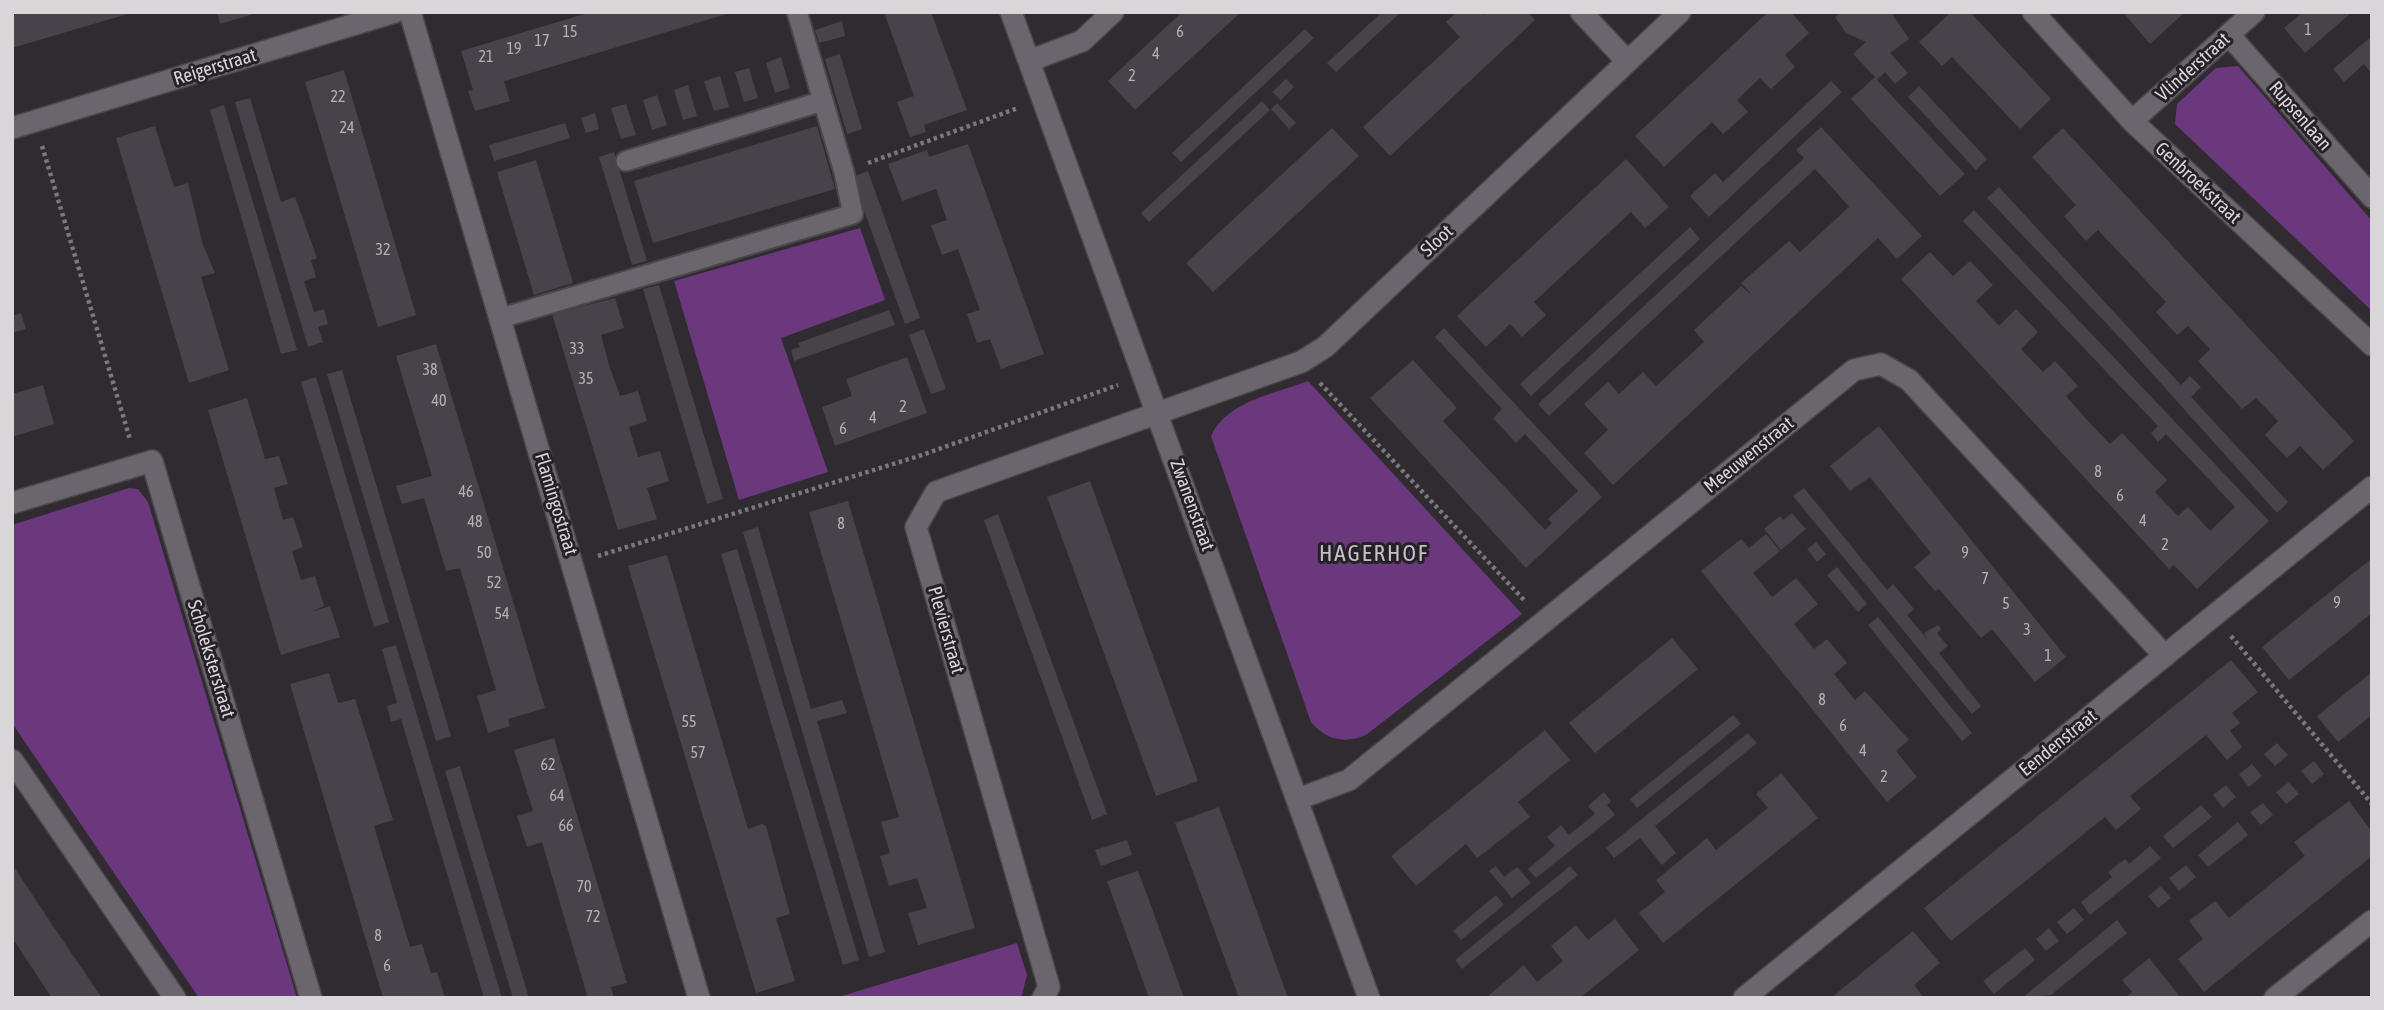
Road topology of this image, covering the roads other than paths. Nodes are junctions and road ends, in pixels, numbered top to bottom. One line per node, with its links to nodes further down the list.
1 (395, 12): 15 (street, Reigerstraat)
2 (410, 12): 18 (street, Flamingostraat)
3 (797, 12): 13 (lane)
4 (1012, 12): 11 (street, Zwanenstraat)
5 (1113, 12): 11 (street)
6 (1581, 12): 12 (street)
7 (1680, 12): 12 (street, Sloot)
8 (2033, 12): 14 (street, Genbroekstraat)
9 (2254, 12): 10 (street, Vlinderstraat)
10 (2229, 35): 14 (street, Vlinderstraat); 17 (street, Rupsenlaan)
11 (1029, 61): 20 (street, Zwanenstraat)
12 (1627, 61): 20 (street, Sloot)
13 (823, 101): 16 (lane); 18 (lane)
14 (2132, 121): 19 (street, Genbroekstraat)
15 (12, 128)
16 (626, 161)
17 (2372, 197)
18 (501, 318): 29 (street, Flamingostraat)
19 (2372, 345)
20 (1158, 411): 25 (street, Zwanenstraat); 30 (street, Plevierstraat)
21 (2372, 487): 23 (street, Eendenstraat)
22 (12, 503): 28 (street, Scholeksterstraat)
23 (2165, 656): 25 (street, Meeuwenstraat); 32 (street, Eendenstraat)
24 (12, 760): 27 (street)
25 (1298, 799): 31 (street, Zwanenstraat)
26 (2372, 920): 33 (street)
27 (175, 998)
28 (311, 998)
29 (699, 998)
30 (1044, 998)
31 (1369, 998)
32 (1744, 998)
33 (2275, 998)

